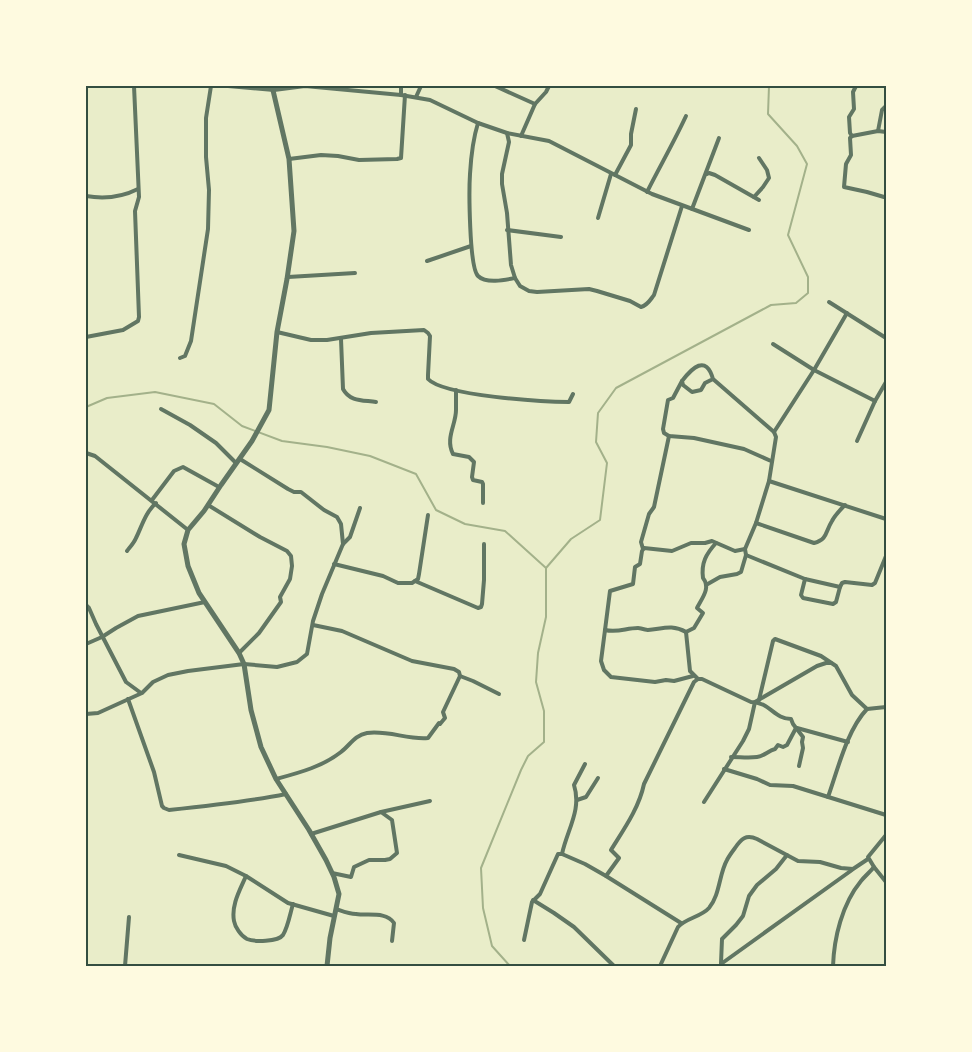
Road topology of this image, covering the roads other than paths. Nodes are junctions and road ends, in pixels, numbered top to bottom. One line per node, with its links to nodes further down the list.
1 (134, 86): 28 (street)
2 (211, 86): 52 (street)
3 (228, 86): 10 (street)
4 (401, 86): 11 (street)
5 (421, 86): 12 (street)
6 (495, 86): 13 (street)
7 (549, 86): 13 (street)
8 (856, 86): 22 (street)
9 (335, 87): 10 (street); 11 (street)
10 (273, 88): 25 (street)
11 (403, 95): 12 (street); 25 (street)
12 (416, 97): 17 (street)
13 (535, 104): 21 (street)
14 (886, 106): 18 (street)
15 (636, 109): 27 (street)
16 (686, 116): 29 (street)
17 (478, 123): 20 (street); 40 (street)
18 (878, 132): 19 (street); 22 (street)
19 (886, 132)
20 (507, 133): 21 (street); 37 (street)
21 (521, 136): 27 (street)
22 (852, 136): 32 (street)
23 (719, 138): 26 (street)
24 (759, 158): 31 (street)
25 (289, 159): 43 (street)
26 (706, 174): 31 (street); 35 (street)
27 (613, 175): 29 (street); 36 (street)
28 (138, 189): 30 (street); 48 (street)
29 (647, 192): 34 (street)
30 (86, 196)
31 (754, 197): 33 (street)
32 (886, 197)
33 (759, 200)
34 (682, 206): 35 (street); 44 (street)
35 (692, 209): 38 (street)
36 (598, 218)
37 (507, 230): 39 (street); 44 (street)
38 (749, 230)
39 (561, 237)
40 (471, 246): 41 (street); 44 (street)
41 (427, 261)
42 (355, 273): 43 (street)
43 (288, 277): 47 (street)
44 (515, 278)
45 (829, 302): 46 (street)
46 (847, 313): 50 (street); 53 (street)
47 (276, 332): 49 (street); 66 (street)
48 (86, 337)
49 (341, 339): 57 (street); 60 (street)
50 (886, 339)
51 (773, 344): 53 (street)
52 (180, 358)
53 (814, 370): 59 (street); 62 (street)
54 (713, 379): 55 (street); 55 (street); 62 (street)
55 (682, 381): 63 (street)
56 (886, 382): 59 (street)
57 (456, 390): 58 (street); 71 (street)
58 (573, 394)
59 (875, 401): 64 (street)
60 (376, 402)
61 (160, 409): 66 (street)
62 (774, 432): 67 (street)
63 (669, 436): 67 (street); 82 (street)
64 (857, 441)
65 (86, 453): 70 (street)
66 (238, 461): 69 (street); 80 (street)
67 (771, 461): 68 (street)
68 (769, 481): 73 (street); 77 (street)
69 (219, 487): 70 (street); 72 (street)
70 (154, 502): 78 (street); 84 (street)
71 (483, 503)
72 (208, 505): 78 (street); 99 (street)
73 (844, 505): 76 (street); 77 (street)
74 (360, 508): 80 (street)
75 (428, 514): 89 (street)
76 (886, 519)
77 (756, 523): 83 (street)
78 (188, 530): 92 (street)
79 (716, 543): 82 (street); 83 (street); 90 (street)
80 (343, 544): 87 (street)
81 (484, 544): 89 (street)
82 (643, 549): 95 (street)
83 (745, 549): 85 (street)
84 (127, 551)
85 (746, 555): 88 (street); 90 (street)
86 (886, 556): 91 (street)
87 (334, 564): 89 (street); 94 (street)
88 (805, 579): 91 (street); 91 (street)
89 (415, 581)
90 (706, 585): 96 (street)
91 (840, 586)
92 (205, 602): 97 (street); 99 (street)
93 (86, 605): 97 (street)
94 (313, 625): 101 (street); 102 (street)
95 (605, 630): 96 (street); 103 (street)
96 (686, 632): 103 (street)
97 (102, 637): 98 (street); 105 (street)
98 (86, 644)
99 (239, 653): 101 (street)
100 (832, 663): 108 (street); 108 (street); 110 (street)
101 (244, 664): 105 (street); 119 (street)
102 (460, 676): 106 (street); 119 (street)
103 (693, 676): 104 (street)
104 (698, 679): 108 (street); 137 (street)
105 (142, 693): 107 (street)
106 (499, 694)
107 (128, 699): 111 (street); 120 (street)
108 (757, 701): 112 (street); 114 (street)
109 (886, 707): 110 (street)
110 (867, 709): 113 (street)
111 (86, 714)
112 (796, 728): 113 (street); 114 (street); 116 (street)
113 (848, 742): 121 (street)
114 (732, 757): 117 (street)
115 (585, 764): 122 (street)
116 (799, 766)
117 (724, 770): 121 (street); 124 (street)
118 (598, 778): 122 (street)
119 (276, 779): 120 (street)
120 (286, 794): 127 (street)
121 (828, 797): 126 (street)
122 (577, 800): 129 (street)
123 (430, 801): 125 (street)
124 (704, 802)
125 (381, 812): 127 (street); 135 (street)
126 (886, 815)
127 (311, 834): 135 (street)
128 (886, 835): 132 (street)
129 (562, 854): 137 (street); 139 (street)
130 (179, 855): 136 (street)
131 (787, 855): 134 (street); 143 (street); 146 (street)
132 (868, 859): 133 (street); 134 (street)
133 (874, 867): 138 (street); 151 (street)
134 (853, 869): 146 (street)
135 (332, 873): 141 (street)
136 (246, 876): 140 (street); 140 (street)
137 (606, 876): 143 (street)
138 (886, 882)
139 (533, 900): 144 (street); 149 (street)
140 (293, 904): 141 (street)
141 (335, 913): 145 (street); 148 (street)
142 (129, 917): 147 (street)
143 (681, 923): 150 (street)
144 (524, 940)
145 (392, 941)
146 (721, 965)
147 (125, 966)
148 (327, 966)
149 (614, 966)
150 (660, 966)
151 (833, 966)

